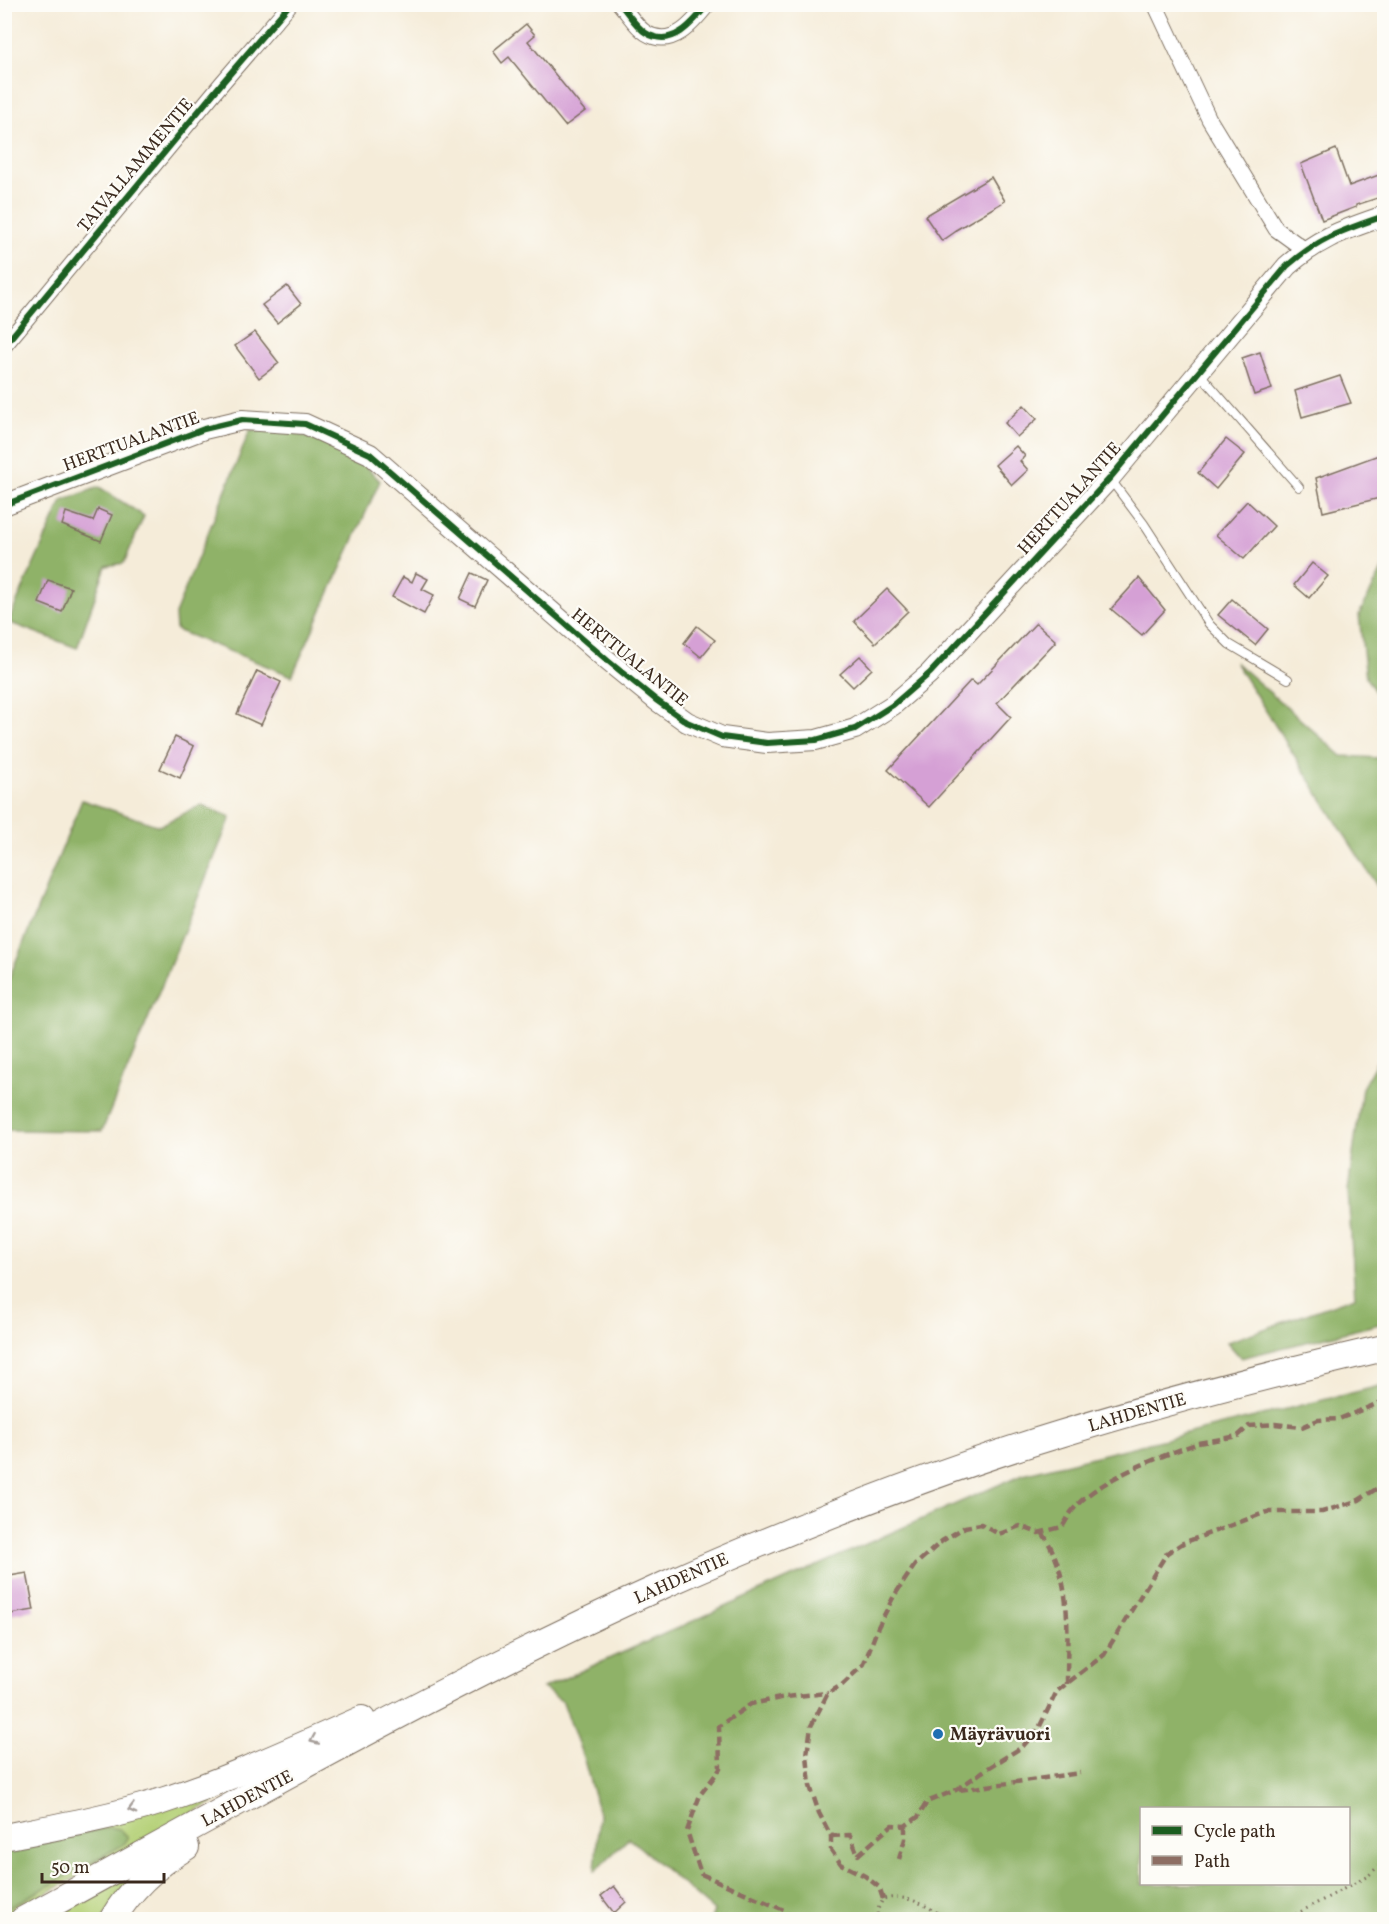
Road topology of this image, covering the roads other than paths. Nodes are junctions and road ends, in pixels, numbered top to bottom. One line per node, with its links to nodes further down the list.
1 (290, 4): 7 (street, TAIVALLAMMENTIE)
2 (620, 4): 3 (street)
3 (708, 4)
4 (1155, 4): 6 (street)
5 (1384, 216): 6 (street, HERTTUALANTIE)
6 (1305, 250): 8 (street, HERTTUALANTIE)
7 (4, 346)
8 (1199, 372): 9 (street, HERTTUALANTIE); 10 (lane)
9 (1110, 477): 11 (street, HERTTUALANTIE); 12 (lane)
10 (1299, 487)
11 (4, 505)
12 (1288, 679)
13 (1384, 1348): 14 (highway, LAHDENTIE)
14 (504, 1662): 15 (highway, LAHDENTIE); 16 (highway, one-way to 16)
15 (392, 1720): 17 (highway, LAHDENTIE); 18 (highway)
16 (4, 1837)
17 (22, 1920)
18 (112, 1920)

